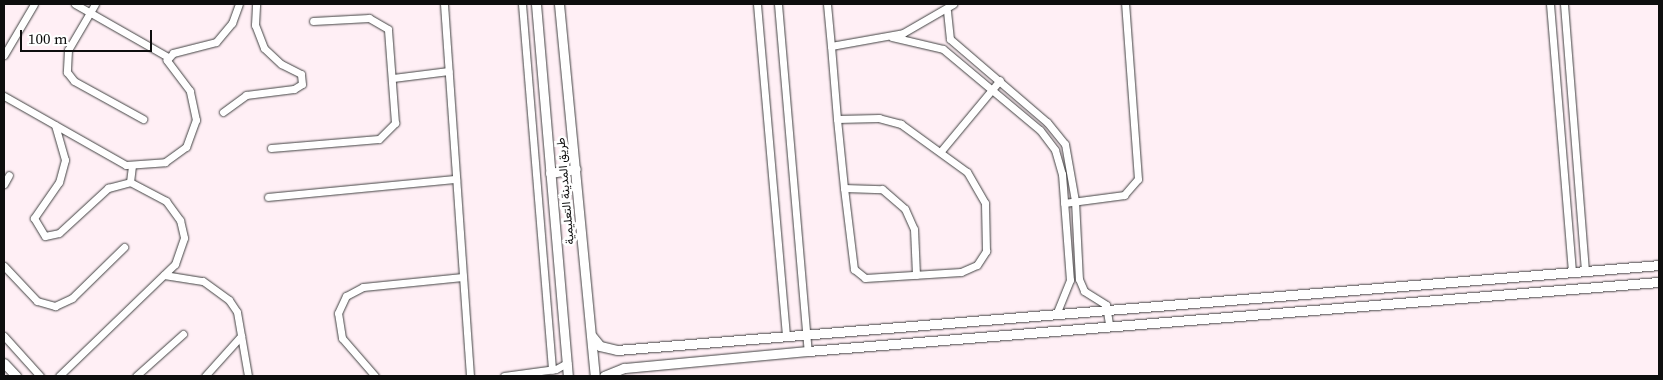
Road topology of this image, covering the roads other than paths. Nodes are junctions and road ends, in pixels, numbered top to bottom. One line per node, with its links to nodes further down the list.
1 (34, 4): 22 (street)
2 (75, 4): 18 (street)
3 (96, 4): 18 (street)
4 (239, 4): 23 (street)
5 (256, 4): 29 (street)
6 (444, 4): 24 (street)
7 (522, 4): 69 (street)
8 (536, 4): 37 (street, طريق المدينة التعليمية)
9 (559, 4): 36 (street, طريق المدينة التعليمية)
10 (757, 4): 65 (street)
11 (778, 4): 61 (street)
12 (827, 4): 21 (street)
13 (953, 4): 17 (street)
14 (1125, 4): 44 (street)
15 (1550, 4): 50 (street)
16 (1564, 4): 49 (street)
17 (947, 11): 20 (street); 26 (street)
18 (91, 12): 23 (street); 30 (street)
19 (313, 21): 25 (street)
20 (892, 37): 21 (street); 27 (street)
21 (831, 46): 31 (street)
22 (4, 55)
23 (168, 57): 35 (street)
24 (450, 71): 25 (street); 39 (street)
25 (394, 78): 33 (street)
26 (1000, 80): 27 (street); 44 (street)
27 (991, 90): 34 (street); 45 (street)
28 (4, 96): 32 (street)
29 (223, 112)
30 (143, 119)
31 (838, 120): 34 (street); 42 (street)
32 (55, 125): 35 (street); 40 (street)
33 (271, 148)
34 (941, 152): 52 (street)
35 (132, 166): 40 (street)
36 (576, 169): 37 (street); 64 (street, طريق المدينة التعليمية)
37 (550, 172): 68 (street, طريق المدينة التعليمية)
38 (9, 175): 41 (street)
39 (456, 179): 43 (street); 53 (street)
40 (130, 182): 51 (street)
41 (4, 184)
42 (844, 188): 52 (street); 52 (street)
43 (268, 197)
44 (1075, 201): 45 (street); 57 (street)
45 (1064, 203): 58 (street)
46 (124, 246): 48 (street)
47 (1659, 265): 49 (street)
48 (5, 269)
49 (1585, 271): 50 (street)
50 (1572, 272): 54 (street)
51 (164, 275): 62 (street); 72 (street)
52 (916, 275)
53 (463, 277): 76 (street); 77 (street)
54 (1485, 279): 56 (street); 57 (street)
55 (1659, 282): 56 (street)
56 (1487, 296): 59 (street)
57 (1108, 309): 58 (street); 59 (street)
58 (1056, 314): 61 (street)
59 (1109, 325): 66 (street)
60 (183, 334): 73 (street)
61 (807, 334): 65 (street); 66 (street)
62 (242, 335): 74 (street); 75 (street)
63 (4, 336): 71 (street)
64 (592, 336): 65 (street); 80 (street, طريق المدينة التعليمية)
65 (786, 336)
66 (808, 351): 81 (street)
67 (4, 363): 70 (street)
68 (567, 363): 69 (street); 79 (street, طريق المدينة التعليمية)
69 (552, 370): 78 (street)
70 (16, 376)
71 (40, 376)
72 (59, 376)
73 (136, 376)
74 (205, 376)
75 (248, 376)
76 (375, 376)
77 (470, 376)
78 (504, 376)
79 (568, 376)
80 (595, 376)
81 (604, 376)

